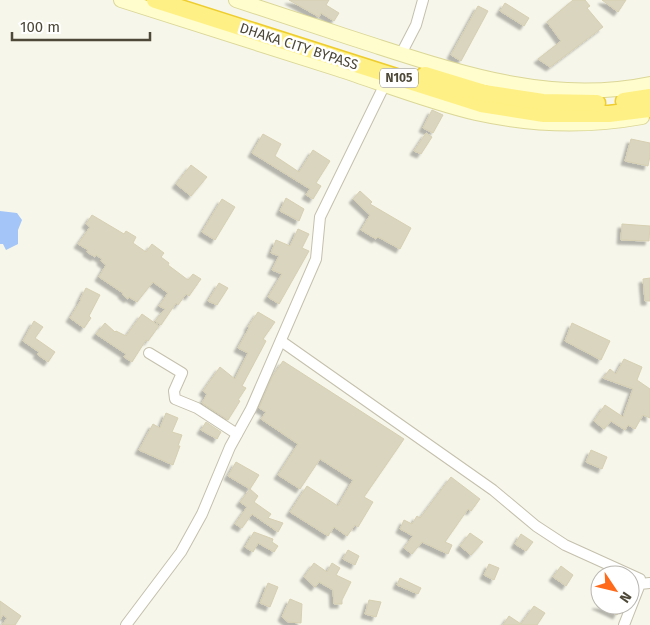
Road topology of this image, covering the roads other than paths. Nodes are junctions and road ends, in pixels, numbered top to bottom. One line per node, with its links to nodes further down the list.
1 (121, 0): 7 (main road)
2 (155, 0): 10 (highway, DHAKA CITY BYPASS / N105)
3 (189, 0): 9 (highway, DHAKA CITY BYPASS / N105)
4 (236, 0): 6 (main road)
5 (423, 0): 6 (street)
6 (401, 54): 8 (main road)
7 (385, 84): 11 (main road); 12 (street)
8 (650, 84)
9 (650, 97)
10 (650, 109)
11 (650, 116)
12 (281, 341): 14 (street); 15 (street)
13 (149, 353): 14 (street)
14 (237, 434): 16 (street)
15 (645, 583): 17 (street)
16 (126, 625)
17 (624, 625)

